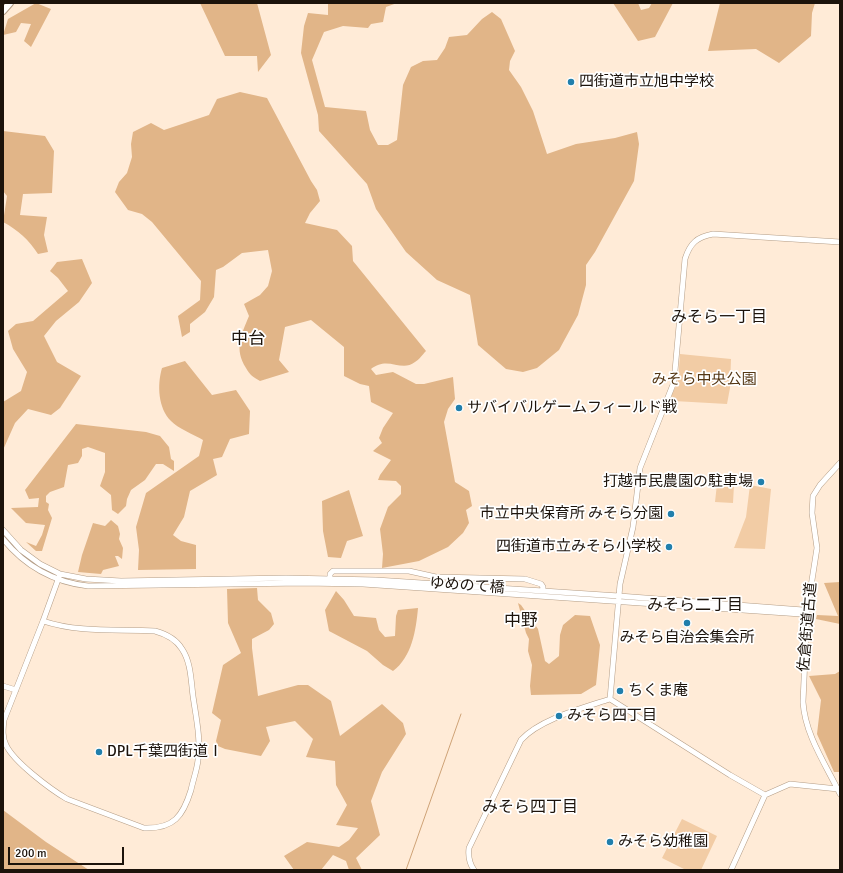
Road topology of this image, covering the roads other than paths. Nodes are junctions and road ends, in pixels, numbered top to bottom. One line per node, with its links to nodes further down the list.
1 (10, 3): 2 (highway)
2 (3, 11)
3 (840, 242): 12 (street)
4 (840, 463): 13 (street, 佐倉街道古道)
5 (3, 530): 7 (street)
6 (3, 539): 7 (street)
7 (59, 577): 8 (street); 9 (street); 14 (street)
8 (330, 578): 9 (street); 10 (street)
9 (413, 584): 11 (street, ゆめのて橋)
10 (543, 591): 11 (street); 12 (street)
11 (520, 592): 12 (street)
12 (618, 599): 13 (street); 17 (street)
13 (807, 612): 18 (street, 佐倉街道古道)
14 (43, 621): 16 (street); 16 (street)
15 (3, 686): 16 (street)
16 (16, 690)
17 (610, 699): 19 (street); 20 (street)
18 (839, 792): 19 (street)
19 (765, 795): 21 (street)
20 (474, 870)
21 (731, 870)

